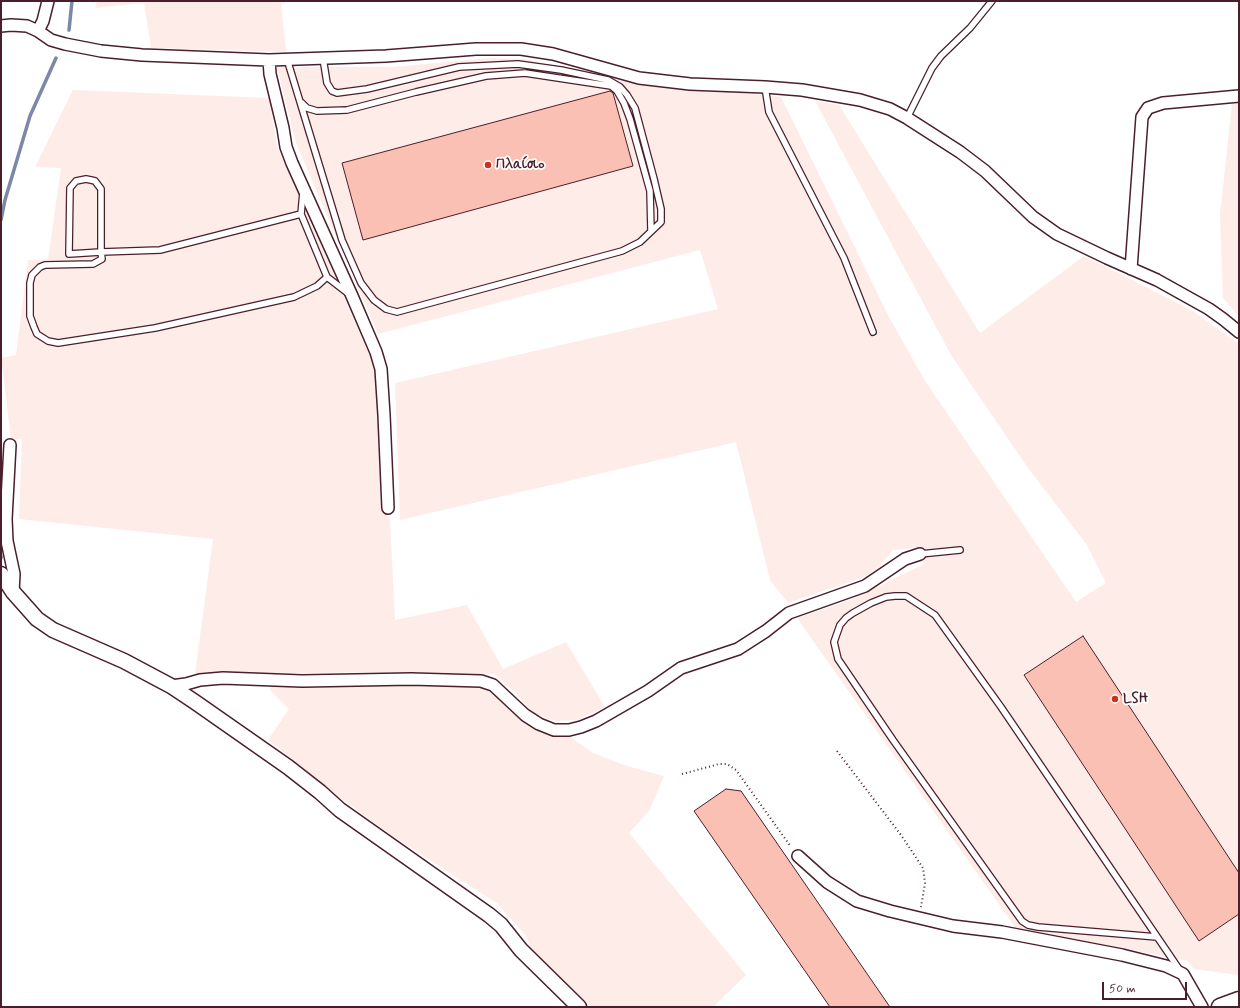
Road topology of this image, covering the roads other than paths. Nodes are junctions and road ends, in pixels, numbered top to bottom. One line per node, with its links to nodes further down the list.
1 (48, 1): 4 (street)
2 (992, 1): 11 (lane)
3 (1, 26): 4 (street)
4 (38, 31): 7 (street)
5 (322, 58): 6 (street); 8 (street); 14 (lane)
6 (287, 59): 7 (street); 10 (lane)
7 (269, 60): 12 (street)
8 (765, 87): 11 (street); 19 (lane)
9 (1239, 96): 16 (street)
10 (301, 102): 14 (lane); 14 (lane)
11 (907, 118): 16 (street)
12 (303, 188): 13 (lane); 18 (street)
13 (301, 214): 15 (lane); 17 (lane)
14 (651, 231)
15 (101, 252): 15 (lane); 17 (lane)
16 (1131, 269): 20 (street)
17 (327, 277): 18 (lane)
18 (352, 296): 22 (street)
19 (873, 332)
20 (1239, 332)
21 (10, 445): 26 (street)
22 (388, 508)
23 (960, 550): 24 (lane)
24 (920, 554): 27 (street)
25 (1, 574): 26 (street)
26 (13, 592): 27 (street)
27 (170, 686): 32 (street)
28 (798, 856): 30 (street)
29 (1157, 937): 29 (lane); 30 (lane)
30 (1183, 974): 33 (street)
31 (1239, 1000): 34 (main road)
32 (579, 1007)
33 (1202, 1007)
34 (1221, 1007)

